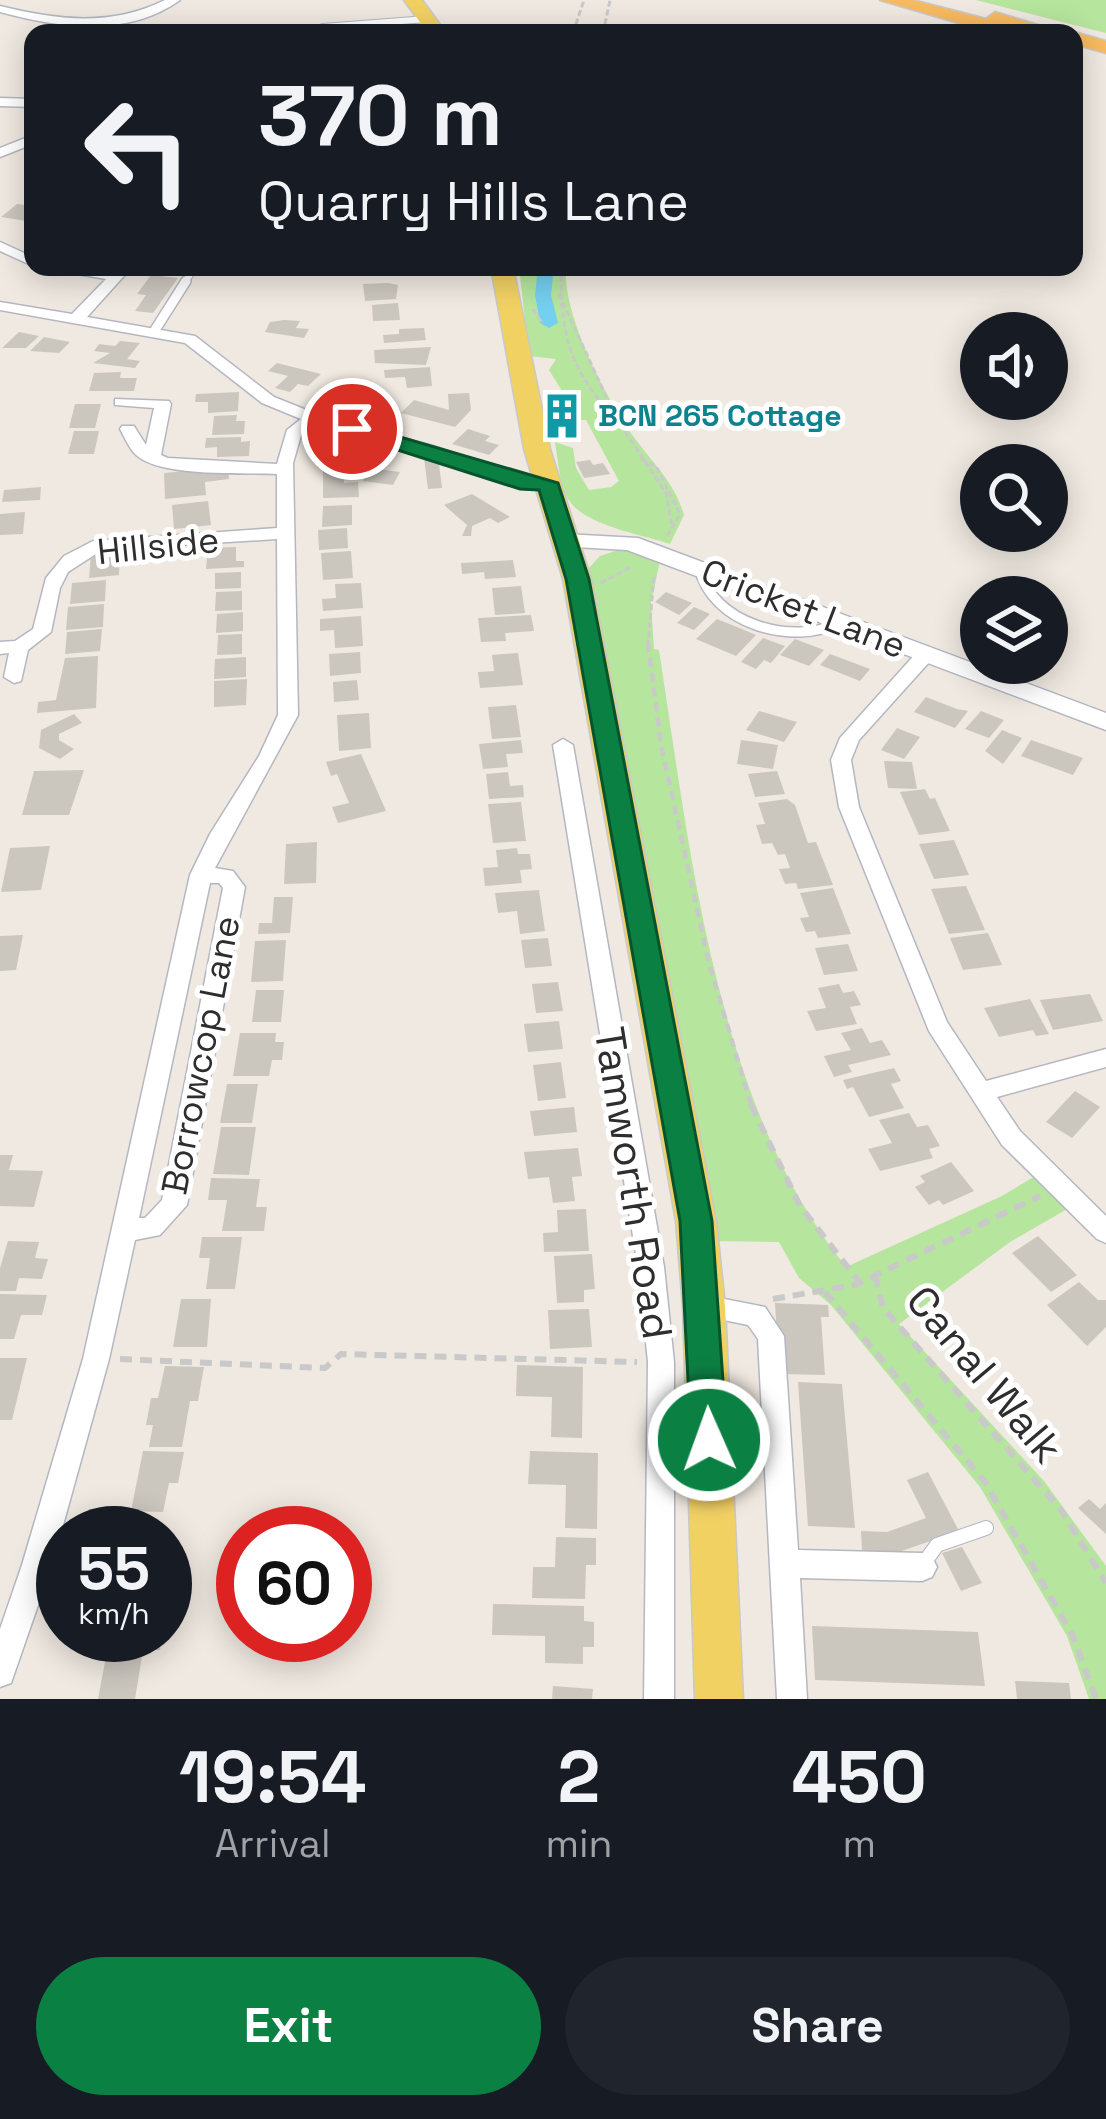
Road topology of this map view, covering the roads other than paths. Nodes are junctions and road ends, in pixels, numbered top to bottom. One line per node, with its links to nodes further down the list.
1 (11, 0): 5 (street)
2 (174, 0): 5 (street)
3 (890, 0): 6 (highway)
4 (928, 0): 7 (highway)
5 (0, 6)
6 (982, 24)
7 (1020, 24)
8 (0, 154): 9 (street)
9 (22, 155)
10 (21, 242): 11 (street)
11 (1, 247)
12 (116, 276): 16 (street)
13 (189, 276): 17 (lane)
14 (504, 276): 23 (main road, Tamworth Road)
15 (0, 306): 16 (street)
16 (77, 318): 17 (street)
17 (155, 330): 19 (street)
18 (121, 402): 21 (street)
19 (313, 418): 22 (street, Borrowcop Lane); 23 (street)
20 (128, 429): 21 (street)
21 (152, 458): 22 (street)
22 (285, 469): 24 (street, Borrowcop Lane)
23 (548, 483): 25 (main road, Tamworth Road)
24 (284, 533): 26 (street, Hillside); 33 (street, Borrowcop Lane)
25 (566, 541): 27 (street, Cricket Lane); 31 (main road, Tamworth Road)
26 (10, 647): 28 (street, Hillside)
27 (925, 656): 29 (street, Cricket Lane); 35 (street)
28 (14, 677)
29 (1106, 722)
30 (563, 746): 32 (street, Tamworth Road)
31 (619, 808): 32 (street); 38 (main road, Tamworth Road)
32 (574, 813): 43 (street, Tamworth Road)
33 (201, 875): 36 (street, Borrowcop Lane); 36 (street, Borrowcop Lane)
34 (1106, 1058): 35 (street)
35 (980, 1092): 37 (street)
36 (124, 1230): 42 (street, Borrowcop Lane)
37 (1106, 1232)
38 (704, 1306): 40 (street, Tamworth Road); 44 (main road, Tamworth Road)
39 (986, 1528): 41 (lane)
40 (784, 1564): 41 (street); 45 (street)
41 (922, 1567)
42 (0, 1672)
43 (659, 1699)
44 (719, 1699)
45 (792, 1699)

